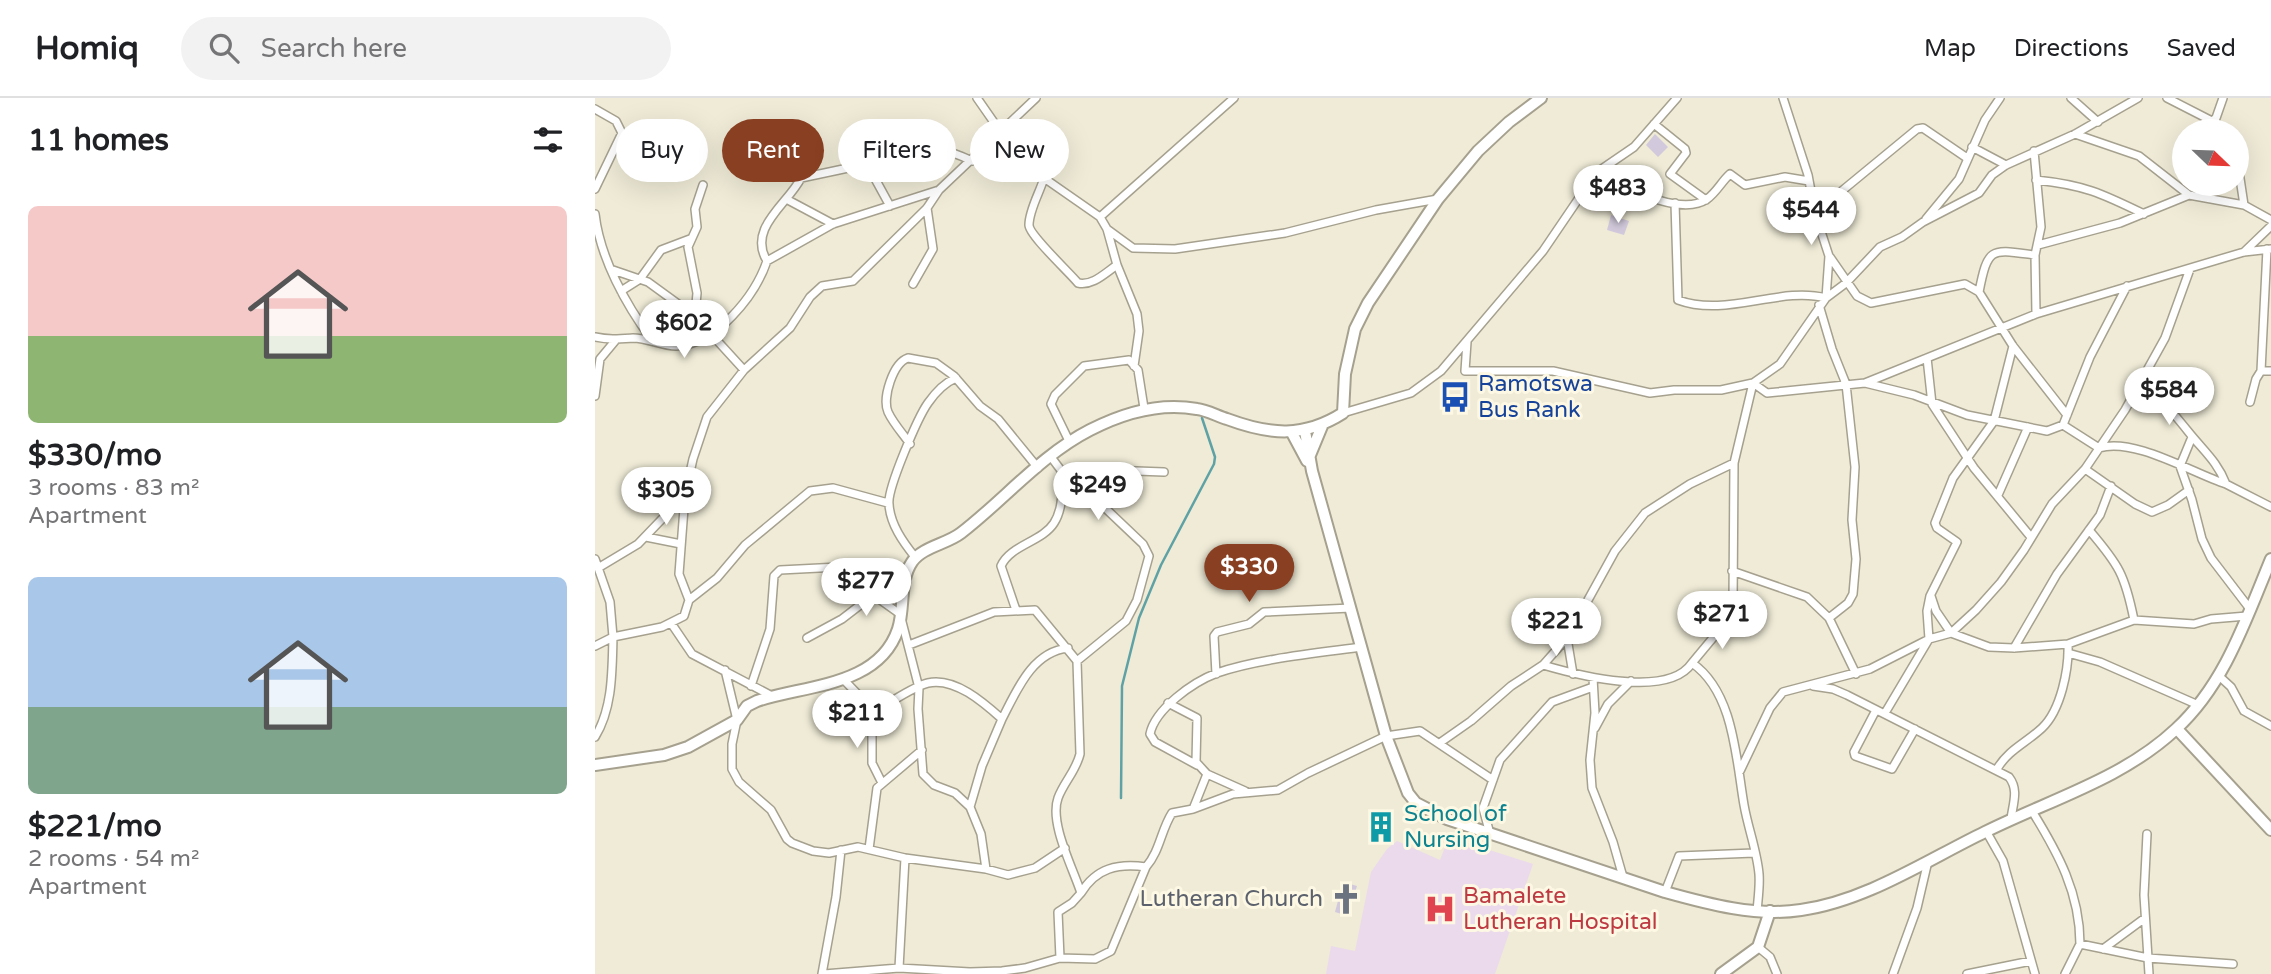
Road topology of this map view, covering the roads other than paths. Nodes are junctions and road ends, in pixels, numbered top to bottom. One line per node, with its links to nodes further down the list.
1 (977, 98): 13 (street)
2 (1036, 98): 14 (street)
3 (1234, 98): 45 (street)
4 (1541, 98): 35 (street)
5 (1677, 98): 16 (street)
6 (1783, 98): 25 (street)
7 (2000, 98): 18 (street)
8 (2071, 98): 15 (street)
9 (2138, 98): 15 (street)
10 (2167, 98): 11 (street)
11 (2223, 98)
12 (595, 109): 30 (street)
13 (992, 119)
14 (1016, 119)
15 (2098, 122): 17 (street)
16 (1654, 124): 23 (street); 37 (street)
17 (2075, 134): 19 (street); 28 (street)
18 (1972, 147): 20 (street); 22 (street)
19 (2034, 151): 22 (street); 24 (street)
20 (1967, 158): 42 (street); 47 (street)
21 (970, 163): 31 (street)
22 (2006, 165): 47 (street)
23 (1597, 173): 38 (street); 76 (street)
24 (2036, 180): 44 (street); 52 (street)
25 (1809, 181): 37 (street); 42 (street)
26 (1043, 182): 58 (street)
27 (1050, 182): 45 (street)
28 (2172, 182)
29 (703, 185): 51 (street)
30 (595, 189)
31 (939, 190): 40 (street); 41 (street)
32 (2187, 196): 44 (street)
33 (2194, 196): 39 (street)
34 (2242, 196): 39 (street)
35 (1438, 199): 50 (street); 93 (street)
36 (788, 200): 40 (street); 48 (street); 57 (street)
37 (1706, 200): 38 (street)
38 (1675, 203): 67 (street)
39 (2243, 205): 46 (street)
40 (890, 206): 48 (street)
41 (927, 208): 63 (street); 81 (street)
42 (1815, 213): 56 (street)
43 (595, 214): 60 (street)
44 (2144, 214): 52 (street)
45 (1100, 217): 50 (street)
46 (2271, 220)
47 (1923, 222): 62 (street)
48 (833, 224): 57 (street)
49 (2271, 226): 54 (street)
50 (1107, 229): 58 (street)
51 (690, 239): 61 (street); 68 (street)
52 (2038, 245): 55 (street)
53 (2269, 249): 54 (street); 82 (street)
54 (2244, 252): 59 (street)
55 (2035, 255): 66 (street); 70 (street)
56 (1829, 256): 62 (street); 67 (street)
57 (767, 261): 72 (street)
58 (1117, 265): 80 (street)
59 (2190, 269): 64 (street); 87 (street)
60 (612, 270): 61 (street); 65 (street)
61 (640, 279): 65 (street); 68 (street)
62 (1846, 283): 66 (street); 67 (street)
63 (913, 284)
64 (2127, 286): 70 (street); 94 (street)
65 (621, 291): 74 (street)
66 (1979, 292): 71 (street)
67 (1826, 298): 69 (street)
68 (696, 304): 72 (street)
69 (1819, 305): 85 (street); 88 (street)
70 (2036, 314): 71 (street)
71 (2003, 327): 77 (street); 79 (street)
72 (712, 335): 74 (street); 81 (street)
73 (595, 337): 75 (street)
74 (652, 340): 75 (street)
75 (615, 341): 78 (street)
76 (1467, 342): 85 (street); 93 (street)
77 (2013, 346): 94 (street); 95 (street)
78 (598, 358): 89 (street)
79 (1927, 358): 86 (street); 91 (street)
80 (1134, 366): 92 (street); 102 (street)
81 (744, 370): 118 (street)
82 (2262, 371): 83 (street); 90 (street)
83 (2271, 371)
84 (956, 378): 103 (street); 103 (street); 110 (street)
85 (1753, 383): 88 (street); 107 (street)
86 (1865, 383): 88 (street); 91 (street)
87 (2142, 383): 101 (street); 104 (street)
88 (1846, 384): 139 (street)
89 (595, 396)
90 (2251, 402)
91 (1932, 404): 95 (street); 106 (street)
92 (1144, 408): 100 (street); 102 (street)
93 (1343, 413): 97 (street)
94 (2067, 415): 96 (street)
95 (1994, 421): 98 (street); 106 (street)
96 (2063, 425): 98 (street); 104 (street)
97 (1322, 426): 99 (street); 108 (street)
98 (2028, 427): 119 (street)
99 (1305, 431): 100 (street); 108 (street)
100 (1292, 432): 108 (street)
101 (2192, 437): 109 (street); 115 (street)
102 (1069, 441): 105 (street)
103 (910, 444): 120 (street)
104 (2099, 448): 109 (street); 111 (street)
105 (1051, 457): 110 (street); 113 (street)
106 (1967, 458): 119 (street); 133 (street)
107 (1734, 463): 131 (street); 145 (street)
108 (1311, 466): 135 (street)
109 (2180, 466): 115 (street); 117 (street)
110 (1038, 468): 126 (street)
111 (2085, 469): 116 (street); 123 (street)
112 (1164, 471): 114 (street)
113 (1063, 473): 114 (street); 136 (street)
114 (1089, 478): 154 (street)
115 (2226, 484): 121 (street)
116 (2111, 486): 117 (street); 122 (street)
117 (2189, 490): 137 (street)
118 (685, 495): 124 (street); 125 (street)
119 (1998, 495): 123 (street)
120 (888, 503): 126 (street); 134 (street)
121 (2271, 507)
122 (2089, 530): 140 (street); 152 (street)
123 (2030, 536): 142 (street)
124 (646, 537): 125 (street); 129 (street)
125 (681, 544): 134 (street)
126 (915, 557): 130 (street)
127 (595, 559): 129 (street)
128 (2271, 559): 137 (street)
129 (598, 568): 143 (street)
130 (908, 569): 132 (street); 138 (street)
131 (1732, 571): 139 (street); 155 (street)
132 (872, 594): 138 (street); 144 (street); 166 (street)
133 (1930, 596): 142 (street); 146 (street)
134 (689, 600): 141 (street)
135 (1351, 608): 150 (street); 158 (street)
136 (1016, 610): 148 (street); 151 (street)
137 (2249, 612): 140 (street); 161 (street)
138 (900, 614): 148 (street); 163 (street)
139 (1829, 618): 160 (street)
140 (2134, 620): 147 (street)
141 (671, 623): 143 (street); 157 (street)
142 (1951, 633): 146 (street); 152 (street)
143 (613, 637): 149 (street); 178 (street)
144 (807, 638)
145 (1567, 638): 156 (street); 159 (street)
146 (1929, 639): 160 (street); 175 (street)
147 (2068, 643): 152 (street); 153 (street)
148 (909, 645): 168 (street)
149 (595, 646)
150 (1362, 647): 158 (street); 183 (street)
151 (1068, 648): 154 (street); 176 (street)
152 (2014, 648)
153 (2068, 653): 171 (street); 189 (street)
154 (1077, 661): 203 (street)
155 (1692, 663): 164 (street); 190 (street)
156 (1543, 664): 159 (street); 185 (street)
157 (725, 670): 166 (street); 177 (street)
158 (1216, 674): 170 (street)
159 (1573, 674): 162 (street)
160 (1856, 674): 165 (street)
161 (2219, 676): 171 (street); 179 (street)
162 (1593, 678): 164 (street); 167 (street)
163 (843, 679): 169 (street); 172 (street)
164 (1631, 681): 182 (street)
165 (1805, 685): 173 (street); 190 (street)
166 (751, 686): 169 (street)
167 (1593, 687): 182 (street); 192 (street)
168 (919, 688): 172 (street); 176 (street); 186 (street)
169 (772, 696): 177 (street)
170 (1168, 703): 188 (street); 188 (street)
171 (2196, 704): 181 (street)
172 (872, 709): 193 (street)
173 (1876, 710): 175 (street); 180 (street)
174 (595, 713): 178 (street)
175 (1885, 713): 180 (street)
176 (1002, 719): 195 (street)
177 (737, 720): 187 (street); 205 (street)
178 (603, 724): 184 (street)
179 (2271, 726)
180 (1915, 729): 189 (street)
181 (2177, 729): 197 (street); 199 (street)
182 (1593, 732): 211 (street)
183 (1386, 736): 185 (street); 194 (street); 201 (street)
184 (595, 737)
185 (1441, 742): 192 (street)
186 (922, 750): 193 (street); 195 (street)
187 (595, 765)
188 (1197, 765): 191 (street)
189 (1997, 769): 198 (street)
190 (1740, 771): 206 (street)
191 (1207, 774): 194 (street); 196 (street)
192 (1493, 780): 201 (street)
193 (881, 783): 204 (street)
194 (1245, 792): 196 (street)
195 (970, 807): 210 (street)
196 (1193, 808): 209 (street)
197 (2032, 811): 198 (street); 217 (street)
198 (2011, 819): 200 (street)
199 (2271, 830)
200 (1986, 831): 208 (street); 222 (street)
201 (1490, 834): 211 (street)
202 (2147, 834): 216 (street)
203 (1065, 848): 210 (street); 213 (street)
204 (869, 849): 205 (street); 207 (street)
205 (841, 850): 226 (street)
206 (1754, 853): 212 (street); 214 (street)
207 (905, 858): 210 (street); 224 (street)
208 (1929, 860): 215 (street); 225 (street)
209 (1146, 867): 213 (street); 220 (street)
210 (986, 869)
211 (1623, 877): 212 (street)
212 (1665, 891): 214 (street)
213 (1081, 893): 220 (street)
214 (1757, 911): 215 (street)
215 (1770, 911): 218 (street)
216 (2145, 918): 219 (street); 221 (street)
217 (2080, 944): 219 (street); 232 (street)
218 (1758, 947): 227 (street); 228 (street)
219 (2103, 949): 221 (street)
220 (1060, 958): 224 (street)
221 (2148, 958): 223 (street); 233 (street)
222 (2031, 961): 230 (street); 231 (street)
223 (2233, 964)
224 (899, 968): 226 (street)
225 (1894, 973): 229 (street)
226 (823, 974)
227 (1721, 974)
228 (1777, 974)
229 (1904, 974)
230 (1967, 974)
231 (2035, 974)
232 (2064, 974)
233 (2149, 974)

